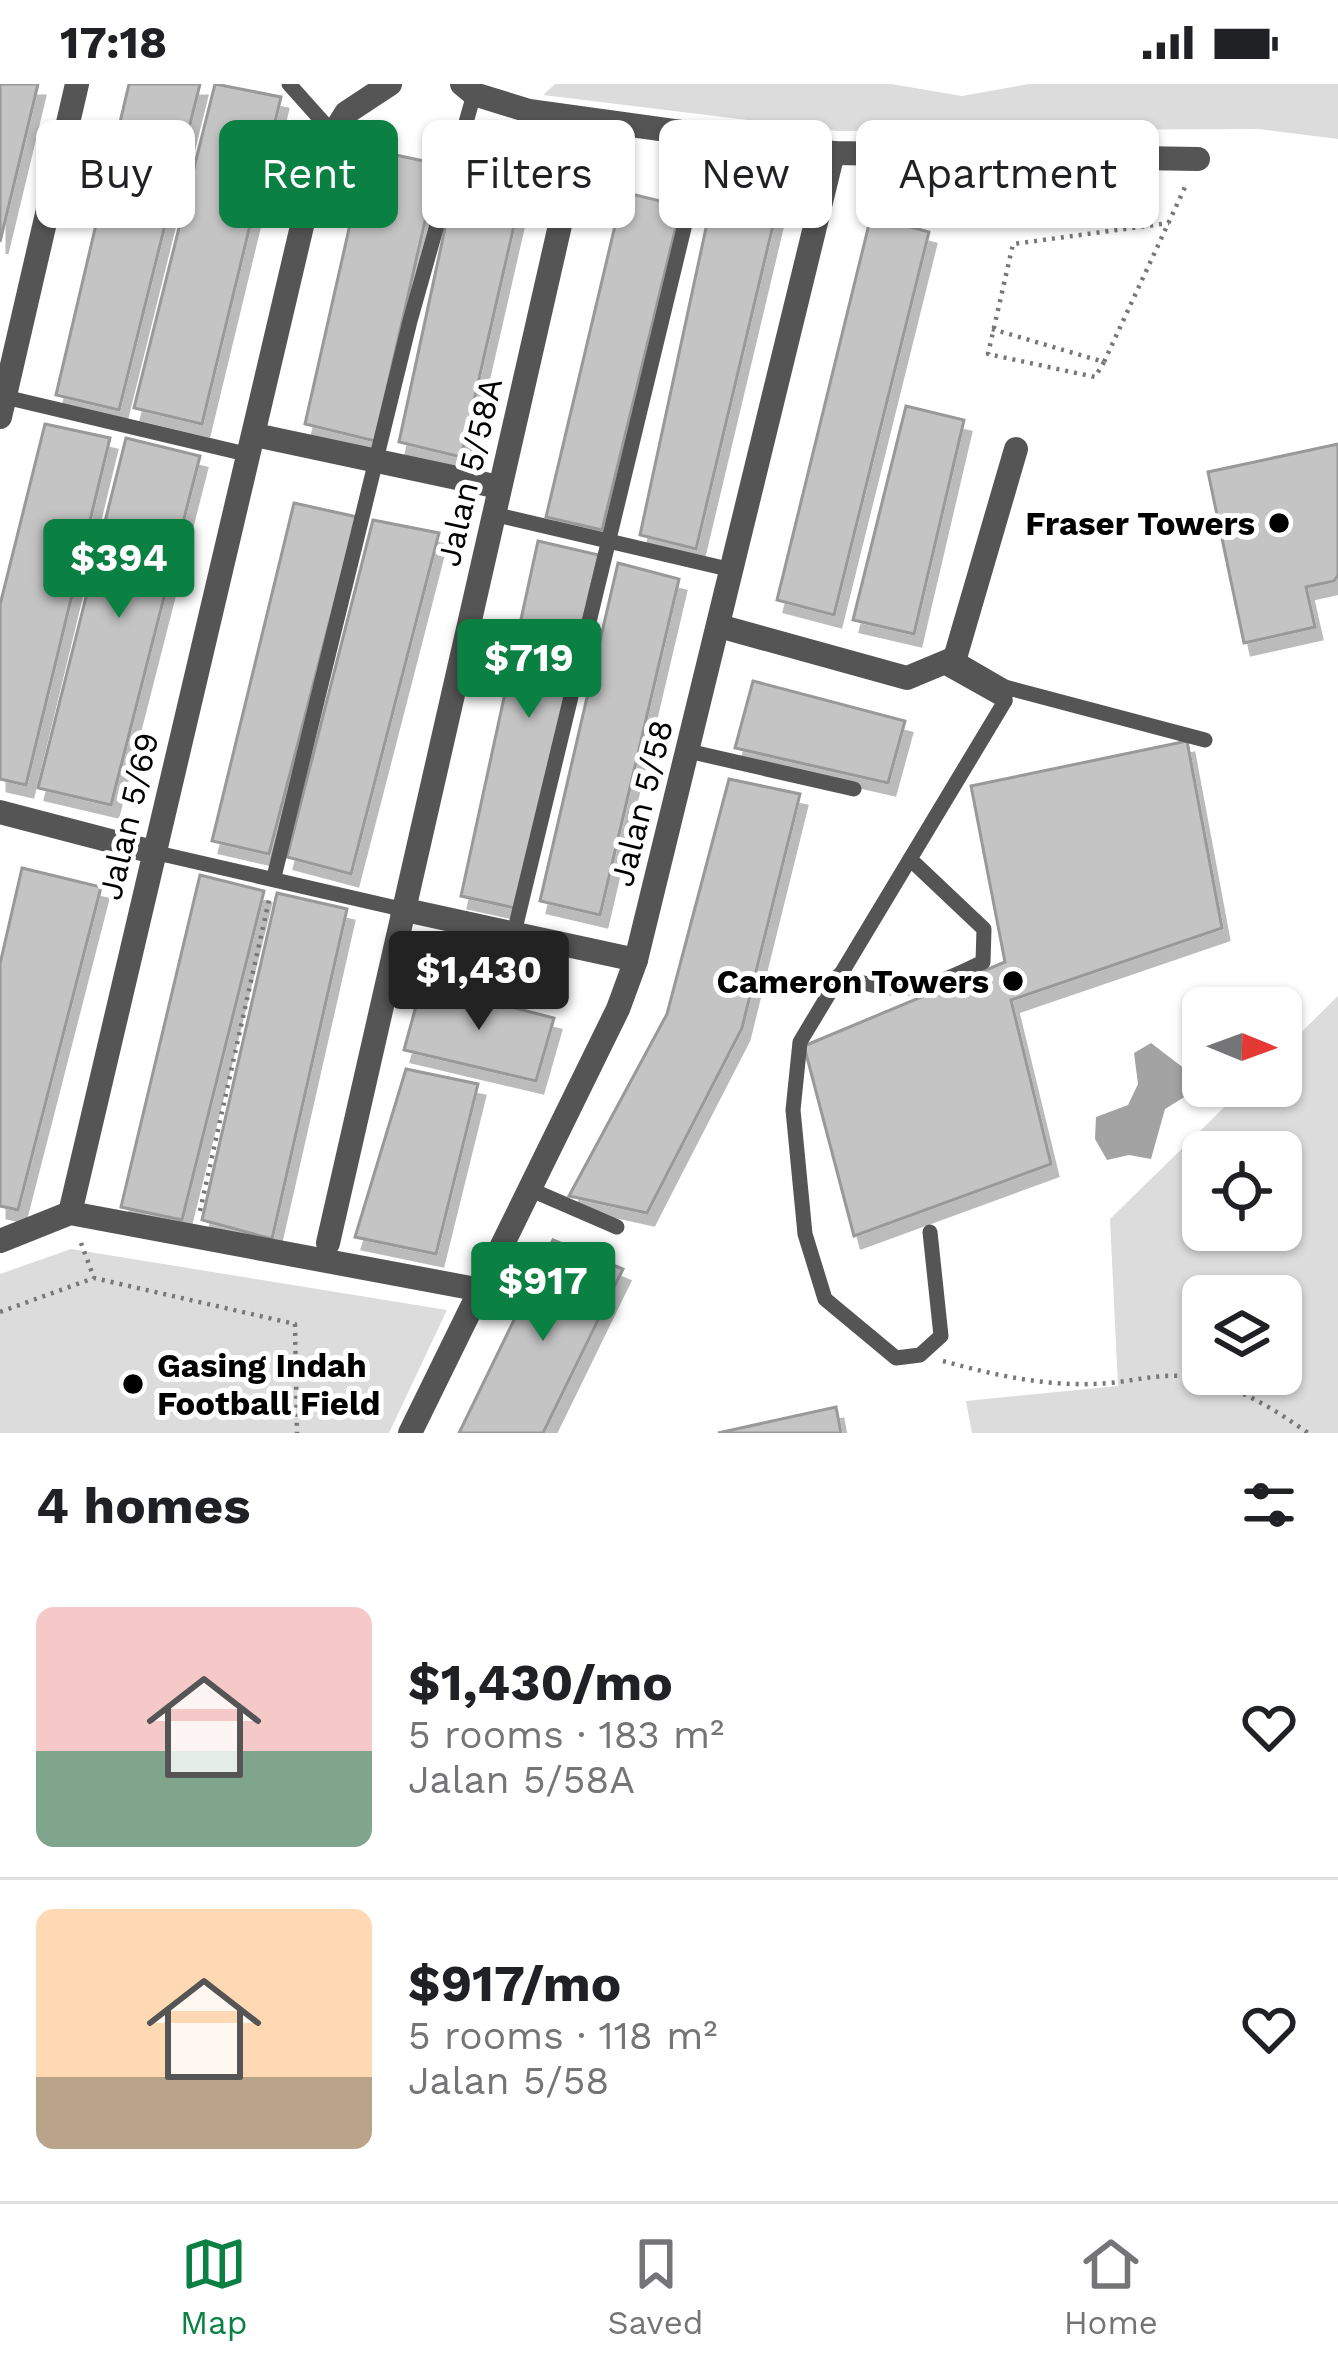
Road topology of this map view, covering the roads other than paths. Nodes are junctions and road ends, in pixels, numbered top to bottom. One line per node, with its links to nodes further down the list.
1 (77, 84): 13 (street)
2 (289, 84): 5 (lane)
3 (390, 84): 6 (street, Jalan 5/69)
4 (468, 89): 7 (street); 16 (lane)
5 (322, 120)
6 (342, 120)
7 (584, 120)
8 (833, 153): 9 (street); 20 (street, Jalan 5/58)
9 (1198, 159)
10 (303, 228): 14 (street, Jalan 5/69)
11 (559, 228): 17 (street, Jalan 5/58A)
12 (684, 228): 19 (lane)
13 (2, 407): 14 (lane)
14 (252, 445): 16 (street); 28 (street, Jalan 5/69)
15 (1016, 449): 22 (street)
16 (377, 461): 17 (street); 30 (lane)
17 (499, 488): 18 (street, Jalan 5/58A)
18 (493, 514): 19 (lane); 31 (street, Jalan 5/58A)
19 (608, 542): 20 (lane); 32 (lane)
20 (732, 570): 21 (street, Jalan 5/58)
21 (719, 626): 22 (street); 25 (street, Jalan 5/58)
22 (947, 661): 23 (lane)
23 (1005, 694): 24 (lane); 29 (lane)
24 (1204, 740)
25 (688, 751): 26 (lane); 33 (street, Jalan 5/58)
26 (854, 789)
27 (0, 812): 28 (street)
28 (153, 852): 30 (lane); 36 (street, Jalan 5/69)
29 (910, 859): 34 (lane); 34 (lane)
30 (274, 877): 31 (lane)
31 (401, 909): 32 (street); 40 (street, Jalan 5/58A)
32 (514, 934): 33 (street)
33 (636, 960): 35 (street, Jalan 5/58)
34 (839, 976): 38 (lane)
35 (527, 1188): 37 (lane); 41 (street, Jalan 5/58)
36 (70, 1213): 39 (street); 41 (street)
37 (617, 1227)
38 (930, 1232)
39 (0, 1241)
40 (328, 1243)
41 (476, 1289): 42 (street, Jalan 5/58)
42 (410, 1433)

